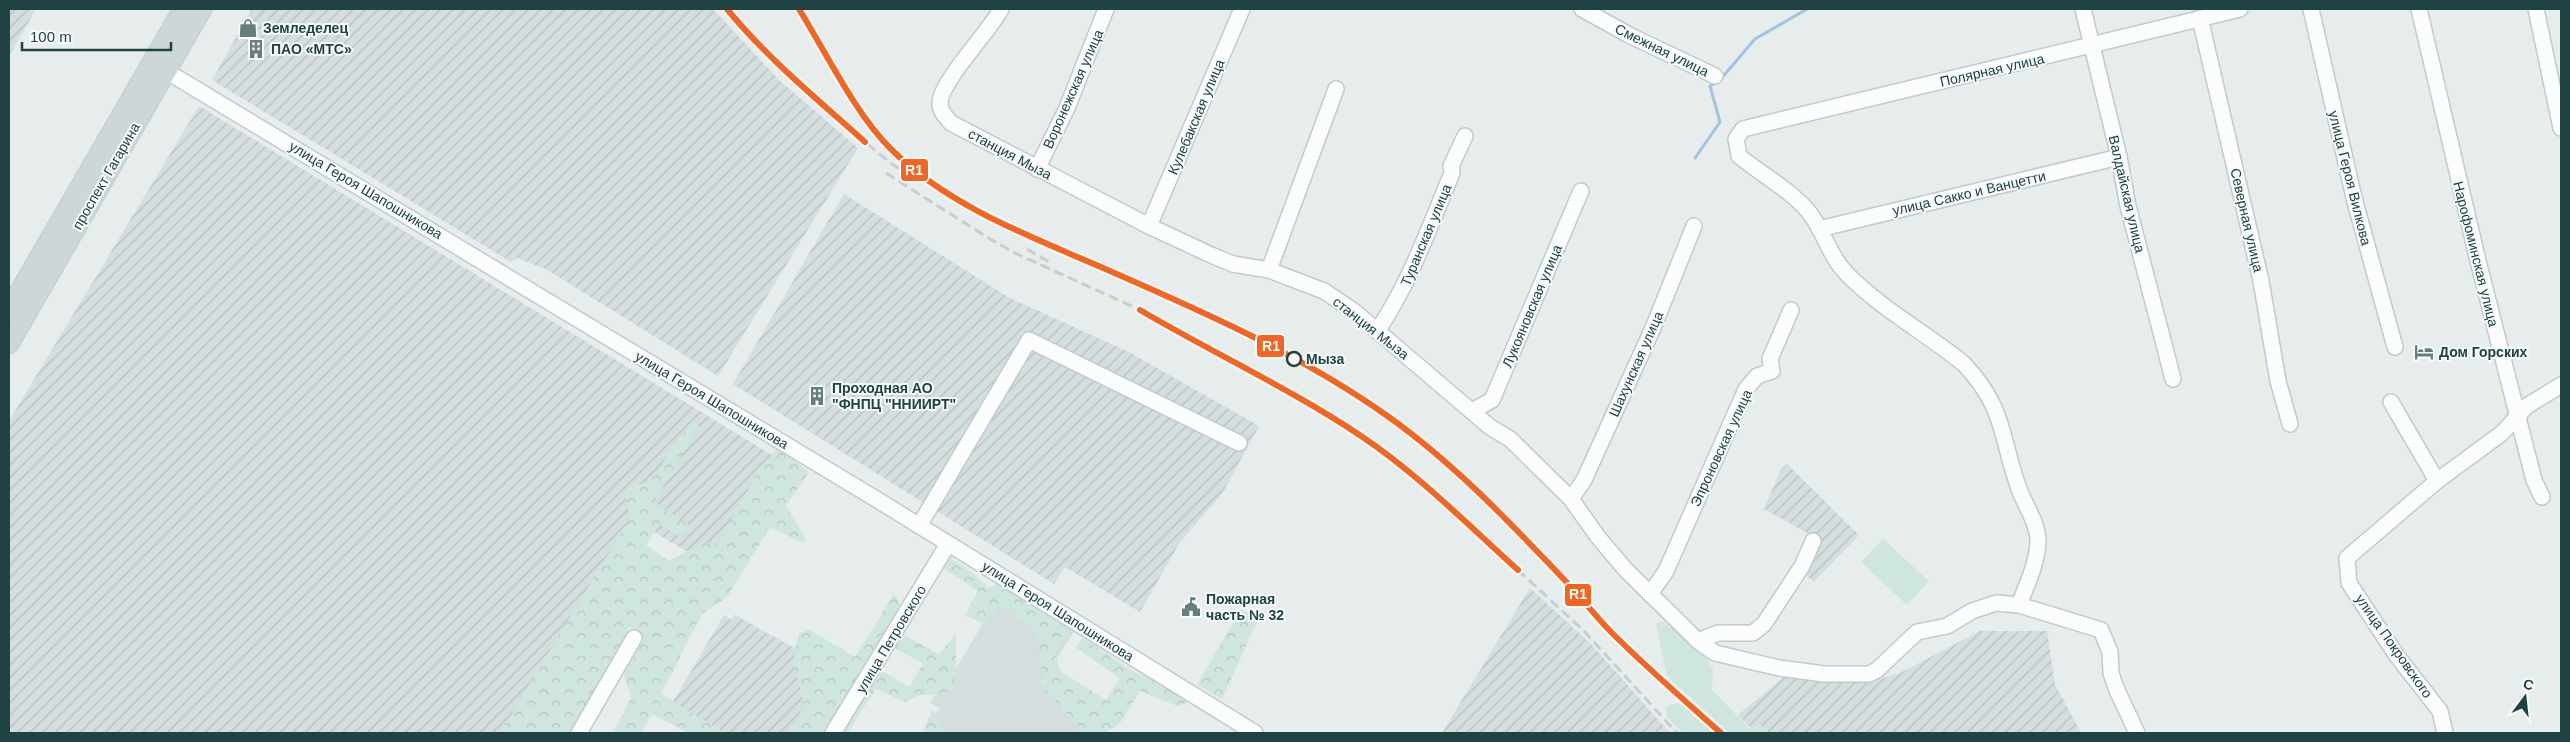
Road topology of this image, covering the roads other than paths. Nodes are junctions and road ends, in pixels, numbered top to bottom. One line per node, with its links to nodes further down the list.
1 (184, 9): 26 (main road, проспект Гагарина)
2 (202, 9): 14 (main road, проспект Гагарина)
3 (1001, 9): 20 (street, станция Мыза)
4 (1106, 9): 20 (street, Воронежская улица)
5 (1242, 9): 22 (street, Кулебакская улица)
6 (1582, 9): 15 (street, Смежная улица)
7 (2082, 9): 13 (street, Валдайская улица)
8 (2240, 9): 12 (street, Полярная улица)
9 (2311, 9): 30 (street, улица Героя Вилкова)
10 (2419, 9): 35 (street, Нарофоминская улица)
11 (2536, 9): 17 (street)
12 (2200, 18): 13 (street, Полярная улица); 36 (street, Северная улица)
13 (2092, 45): 19 (street, Валдайская улица); 24 (street, Полярная улица)
14 (166, 71): 29 (main road, проспект Гагарина); 41 (street, улица Героя Шапошникова)
15 (1715, 76)
16 (1336, 90): 25 (street)
17 (2561, 128)
18 (1465, 136): 28 (street, Туранская улица)
19 (2119, 157): 24 (street, улица Сакко и Ванцетти); 31 (street, Валдайская улица)
20 (1037, 169): 22 (street, станция Мыза)
21 (1581, 191): 34 (street, Лукояновская улица)
22 (1149, 226): 25 (street, станция Мыза)
23 (1694, 226): 40 (street, Шахунская улица)
24 (1819, 229): 45 (street)
25 (1269, 270): 28 (street, станция Мыза)
26 (9, 310)
27 (1791, 310): 44 (street, Эпроновская улица)
28 (1378, 330): 34 (street, станция Мыза)
29 (9, 344)
30 (2395, 347)
31 (2173, 379)
32 (2561, 385): 35 (street)
33 (2391, 402): 38 (street)
34 (1472, 411): 40 (street, станция Мыза)
35 (2518, 417): 38 (street); 39 (street, Нарофоминская улица)
36 (2290, 424)
37 (1239, 443): 41 (street)
38 (2437, 481): 52 (street, улица Покровского)
39 (2542, 497)
40 (1571, 499): 44 (street, станция Мыза)
41 (919, 526): 43 (street, улица Героя Шапошникова)
42 (1813, 541): 47 (street)
43 (948, 544): 49 (street, улица Петровского); 50 (street, улица Героя Шапошникова)
44 (1650, 594): 47 (street, станция Мыза)
45 (2019, 605): 47 (street, станция Мыза); 51 (street, станция Мыза)
46 (634, 638): 48 (street)
47 (1698, 641)
48 (579, 733)
49 (833, 733)
50 (1255, 733)
51 (2137, 733)
52 (2445, 733)

